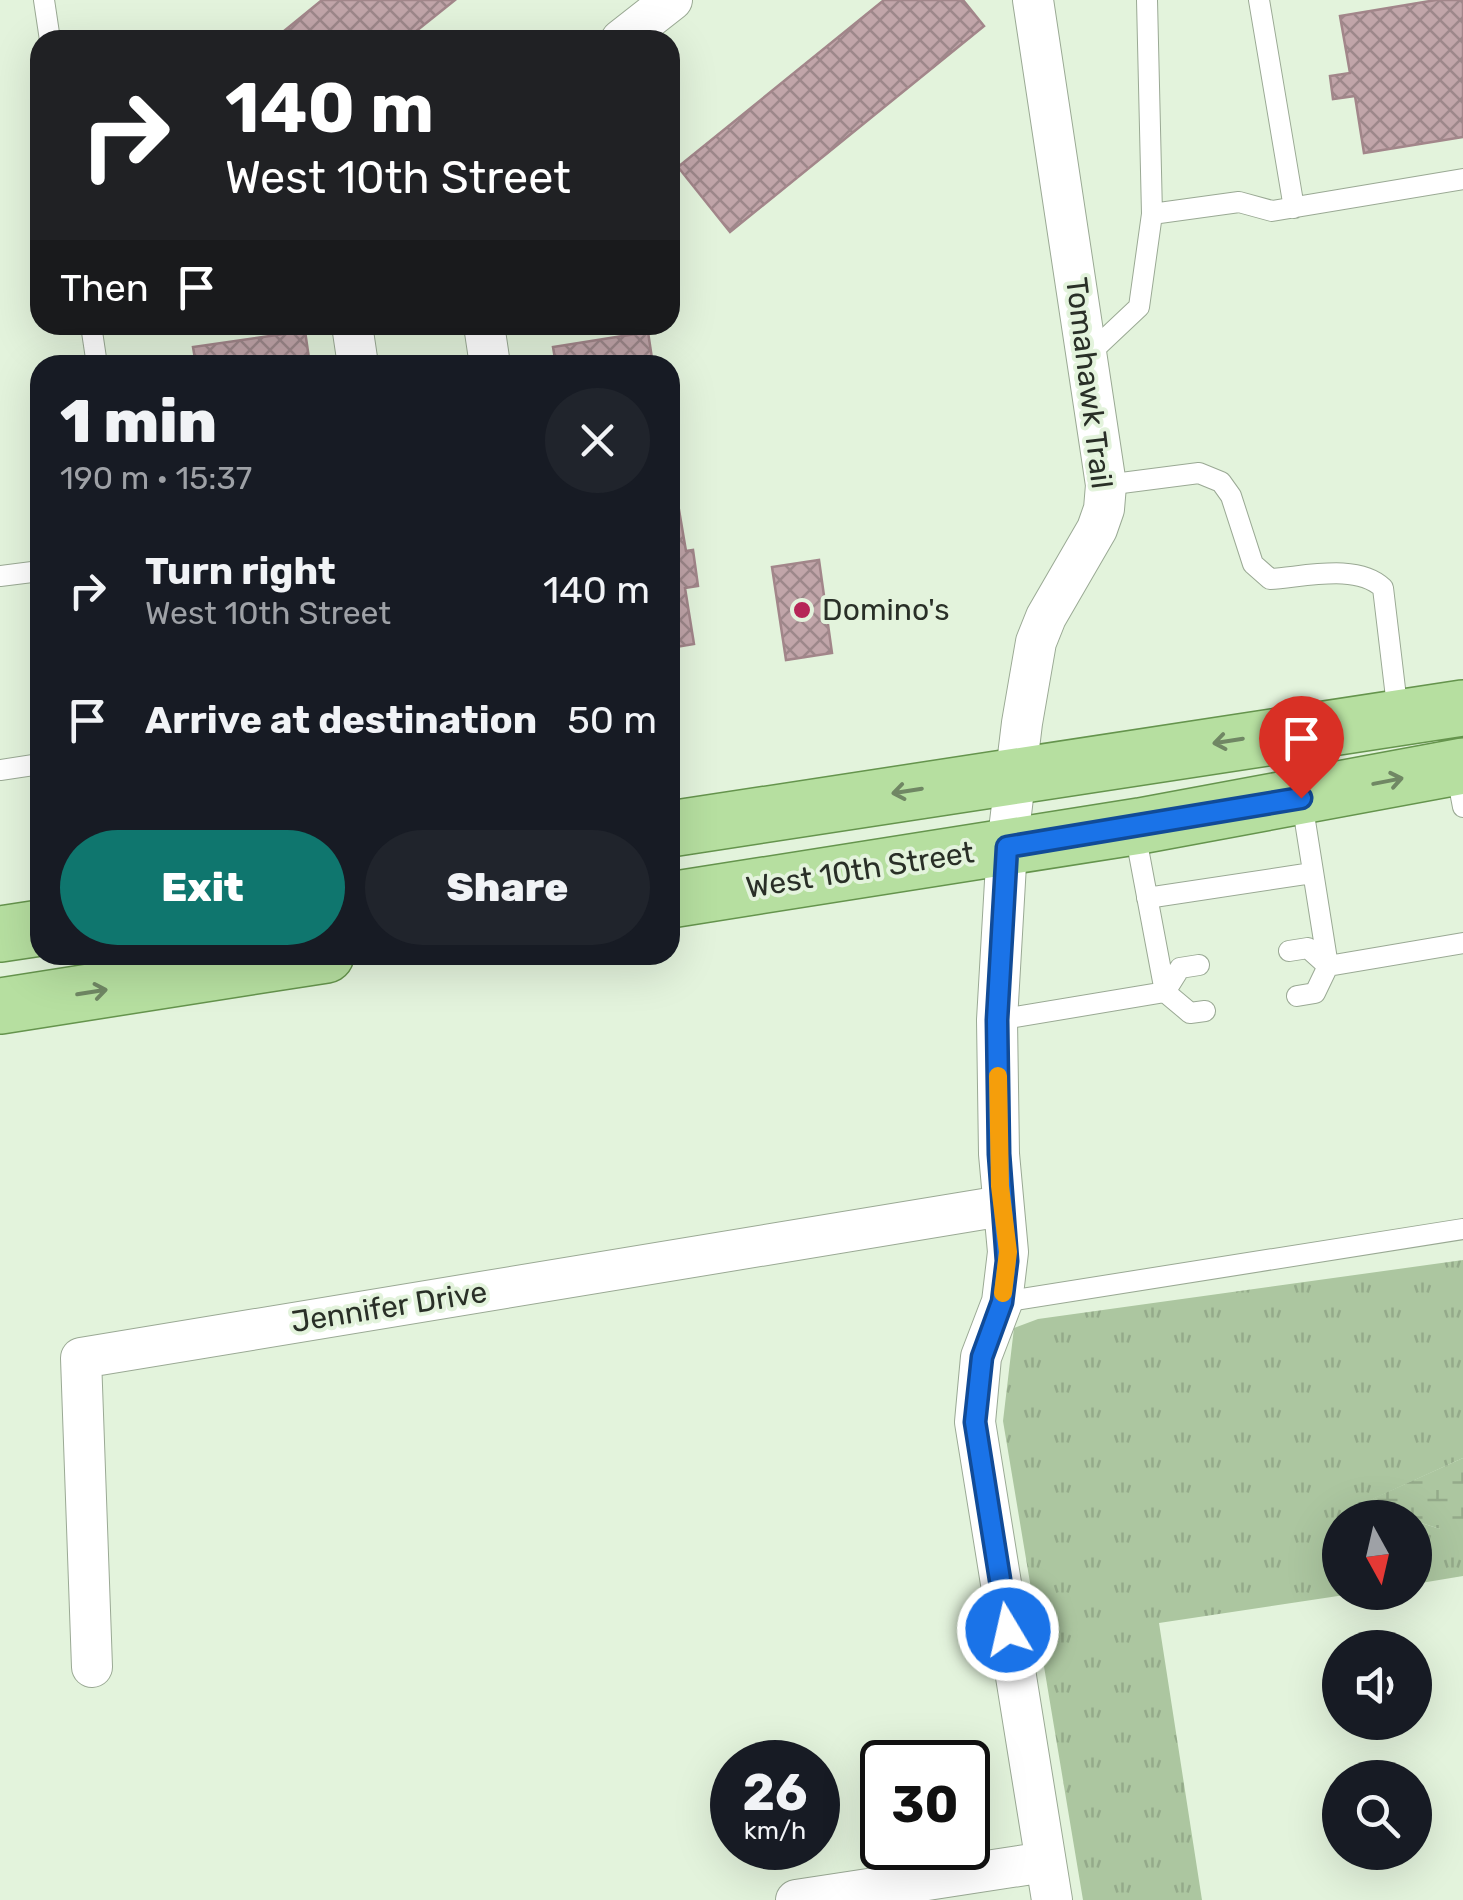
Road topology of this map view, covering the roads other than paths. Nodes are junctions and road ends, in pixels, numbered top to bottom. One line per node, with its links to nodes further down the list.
1 (44, 0): 6 (lane)
2 (672, 0): 7 (street)
3 (1033, 0): 11 (street, Tomahawk Trail)
4 (1147, 0): 10 (lane)
5 (1259, 0): 9 (lane)
6 (48, 30)
7 (634, 30)
8 (1463, 179): 9 (lane)
9 (1294, 208): 10 (lane)
10 (1152, 214): 11 (lane)
11 (1088, 356): 12 (street, Tomahawk Trail)
12 (1106, 485): 16 (lane); 22 (street, Tomahawk Trail)
13 (30, 572): 14 (lane)
14 (0, 576)
15 (1463, 708): 16 (main road, West 10th Street)
16 (1399, 716): 17 (main road, West 10th Street)
17 (1292, 732): 21 (lane); 22 (main road, West 10th Street, one-way to 22)
18 (30, 766): 19 (lane)
19 (0, 770)
20 (1461, 780): 21 (main road, West 10th Street, one-way to 20)
21 (1301, 798): 23 (main road, West 10th Street); 25 (lane)
22 (1012, 810): 23 (main road, West 10th Street); 24 (main road, West 10th Street, one-way to 24); 26 (main road, West 10th Street); 39 (street, Tomahawk Trail)
23 (1134, 827): 27 (lane)
24 (680, 828)
25 (1312, 872): 27 (lane); 34 (lane)
26 (680, 897)
27 (1147, 898): 35 (lane)
28 (30, 930): 29 (main road)
29 (0, 934)
30 (1463, 944): 34 (lane)
31 (1289, 950): 34 (lane)
32 (1199, 965): 35 (lane)
33 (182, 966): 37 (main road, one-way to 33)
34 (1328, 966): 36 (lane)
35 (1165, 992): 38 (lane); 39 (lane)
36 (1297, 996)
37 (0, 1006)
38 (1205, 1011)
39 (997, 1020): 40 (street, Tomahawk Trail)
40 (1002, 1206): 42 (street, Tomahawk Trail); 43 (street, Jennifer Drive)
41 (1463, 1229): 42 (lane)
42 (1002, 1302): 44 (street, Tomahawk Trail)
43 (92, 1666)
44 (1049, 1881): 45 (street)
45 (796, 1900)

